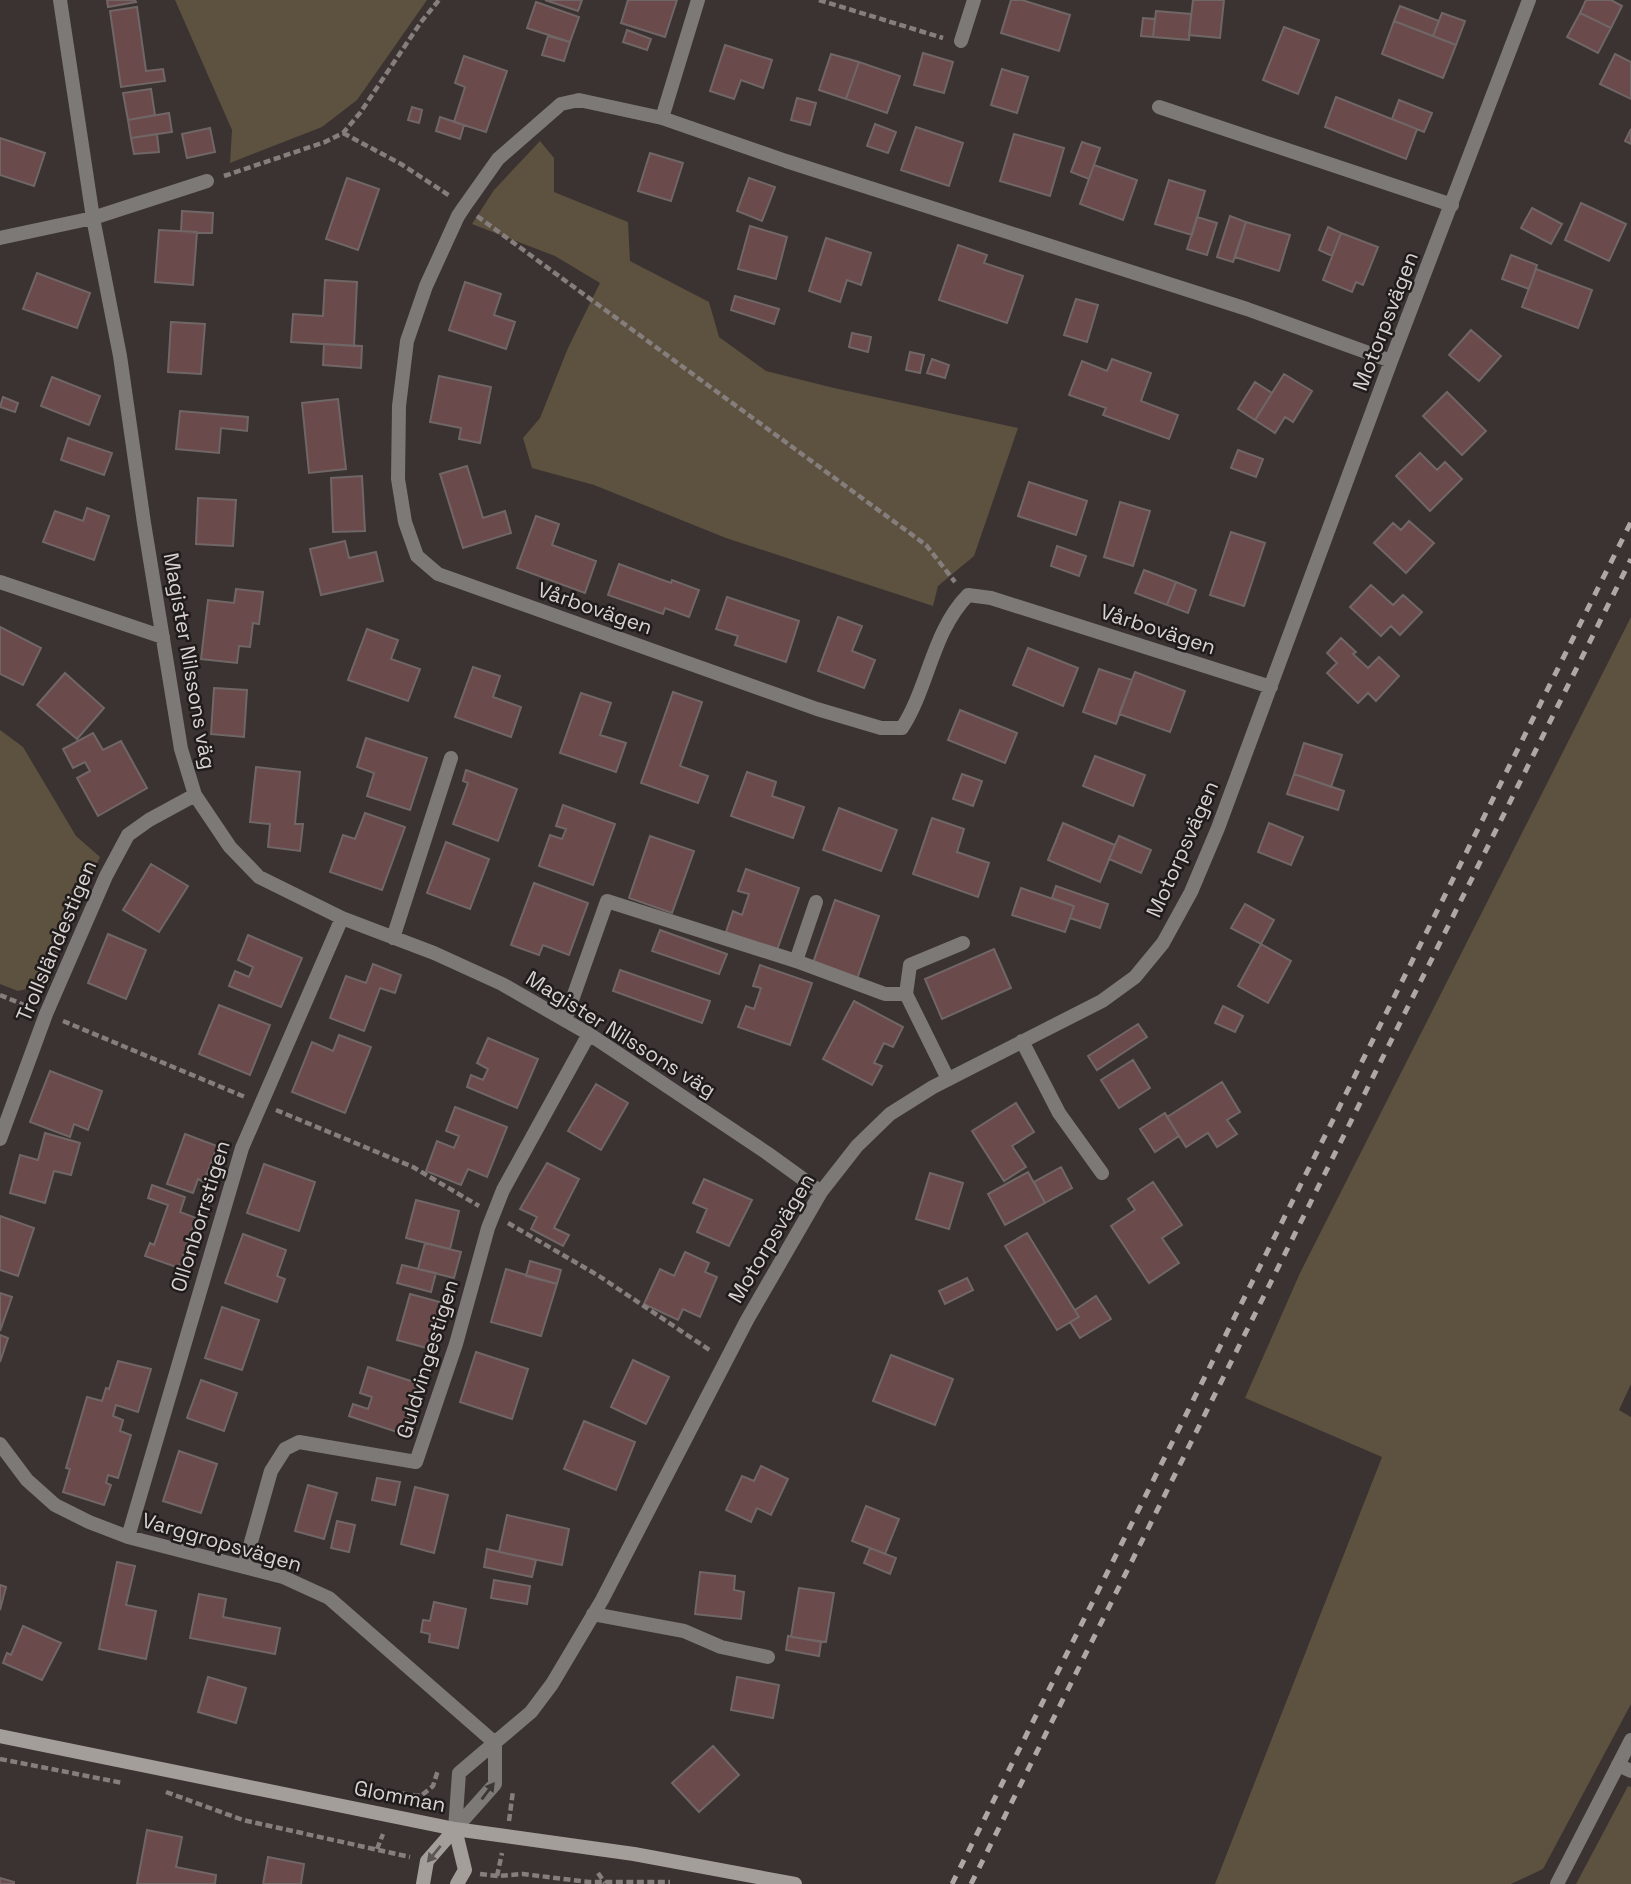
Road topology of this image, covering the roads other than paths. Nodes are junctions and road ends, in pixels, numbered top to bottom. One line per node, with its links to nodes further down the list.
1 (60, 0): 10 (street, Magister Nilssons väg)
2 (698, 0): 7 (street)
3 (974, 0): 5 (street)
4 (1529, 0): 9 (street, Motorpsvägen)
5 (961, 41)
6 (1159, 107): 9 (street)
7 (662, 118): 12 (street, Vårbovägen); 15 (street, Vårbovägen)
8 (207, 181): 10 (street)
9 (1452, 205): 12 (street, Motorpsvägen)
10 (93, 218): 11 (street); 14 (street, Magister Nilssons väg)
11 (0, 238)
12 (1391, 361): 15 (street, Motorpsvägen)
13 (0, 582): 14 (street)
14 (163, 637): 17 (street, Magister Nilssons väg)
15 (1271, 687): 26 (street, Motorpsvägen)
16 (451, 758): 20 (street)
17 (195, 795): 19 (street, Magister Nilssons väg); 28 (street, Trollsländestigen)
18 (816, 902): 22 (street)
19 (342, 918): 20 (street, Magister Nilssons väg); 32 (street, Ollonborrstigen)
20 (393, 938): 24 (street, Magister Nilssons väg)
21 (963, 943): 23 (street)
22 (796, 961): 23 (street); 24 (street)
23 (906, 994): 27 (street)
24 (565, 1020): 25 (street, Magister Nilssons väg)
25 (589, 1034): 30 (street, Magister Nilssons väg); 33 (street, Guldvingestigen)
26 (1022, 1041): 27 (street, Motorpsvägen); 29 (street)
27 (948, 1079): 30 (street, Motorpsvägen)
28 (0, 1139)
29 (1102, 1173)
30 (821, 1192): 34 (street, Motorpsvägen)
31 (0, 1444): 32 (street, Varggropsvägen)
32 (128, 1537): 33 (street, Varggropsvägen)
33 (244, 1567): 38 (street, Varggropsvägen)
34 (593, 1614): 35 (street); 38 (street, Motorpsvägen)
35 (768, 1657)
36 (0, 1736): 40 (street, Glomman)
37 (1631, 1740): 39 (street)
38 (495, 1743): 40 (street, one-way to 38); 40 (street, Motorpsvägen)
39 (1624, 1768): 44 (street)
40 (455, 1829): 41 (street, one-way to 41); 42 (street); 43 (street, Glomman)
41 (423, 1884)
42 (457, 1884)
43 (795, 1884)
44 (1557, 1884)

